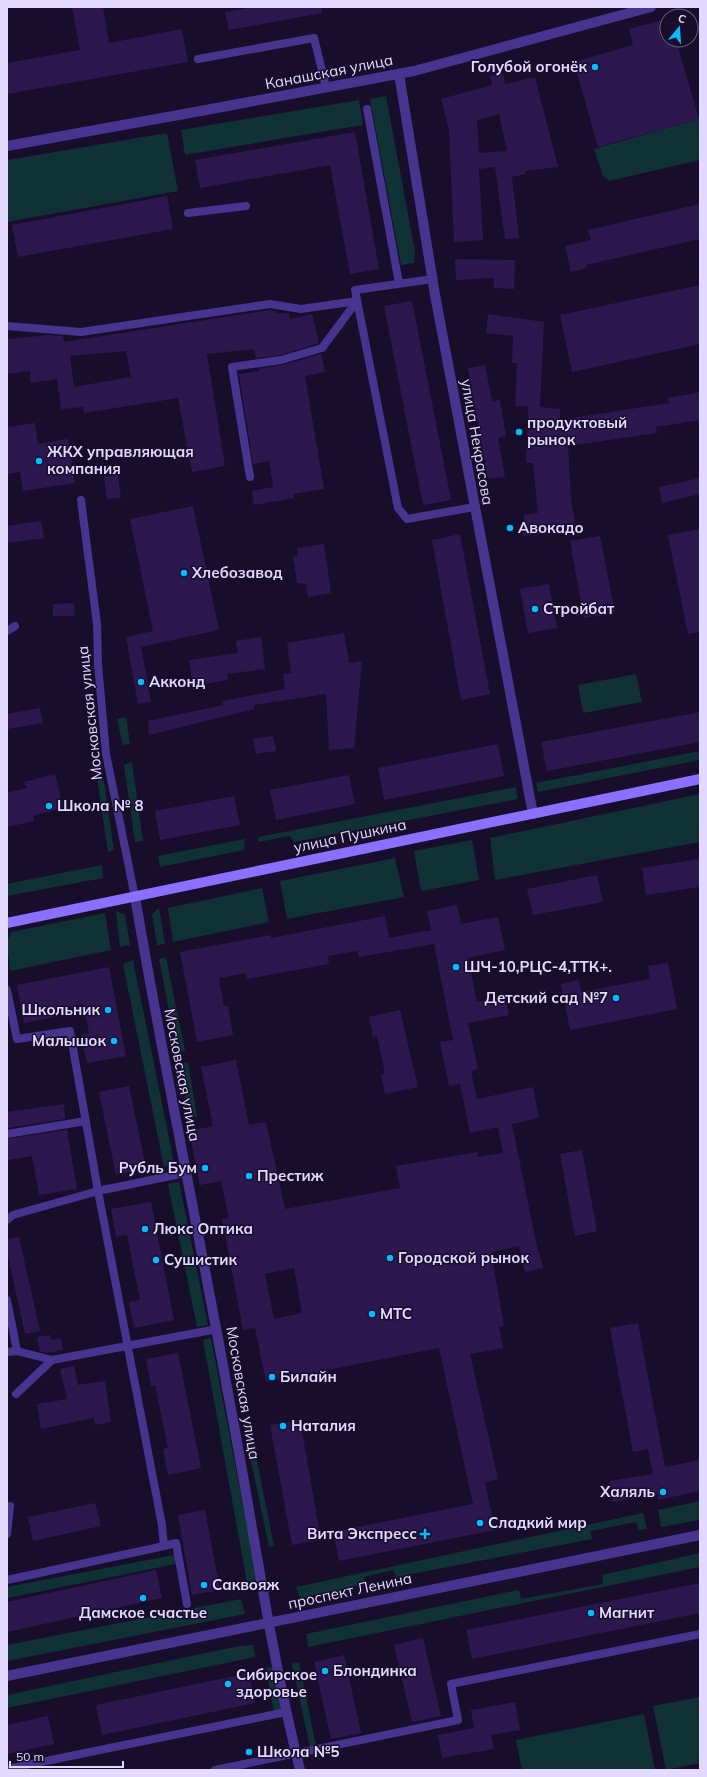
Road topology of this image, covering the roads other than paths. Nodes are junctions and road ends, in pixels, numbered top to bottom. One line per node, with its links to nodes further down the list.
1 (651, 7): 3 (street, Канашская улица)
2 (198, 59): 4 (lane)
3 (399, 74): 4 (street, Канашская улица); 9 (street, улица Некрасова)
4 (326, 88): 6 (street, Канашская улица)
5 (367, 109): 10 (lane)
6 (7, 146)
7 (246, 206): 8 (lane)
8 (188, 213)
9 (433, 279): 10 (lane); 15 (street, улица Некрасова)
10 (399, 283): 11 (lane)
11 (357, 301): 12 (lane); 13 (lane); 15 (lane)
12 (7, 326)
13 (250, 477)
14 (81, 500): 20 (lane, Московская улица)
15 (474, 507): 19 (street, улица Некрасова)
16 (14, 626): 17 (lane)
17 (7, 631)
18 (700, 779): 19 (main road, улица Пушкина)
19 (533, 814): 20 (main road, улица Пушкина)
20 (135, 897): 21 (main road, улица Пушкина); 25 (street, Московская улица)
21 (7, 923)
22 (7, 990): 23 (lane)
23 (86, 1122): 24 (lane); 26 (lane)
24 (7, 1134)
25 (185, 1173): 26 (lane); 29 (street, Московская улица)
26 (98, 1191): 27 (lane); 30 (lane)
27 (9, 1217)
28 (7, 1300): 31 (lane)
29 (217, 1330): 30 (lane); 41 (street, Московская улица)
30 (128, 1346): 33 (lane); 38 (lane)
31 (17, 1351): 32 (lane); 33 (lane)
32 (7, 1352)
33 (52, 1360): 34 (lane)
34 (16, 1394)
35 (10, 1506): 36 (lane)
36 (7, 1534)
37 (700, 1535): 41 (street, проспект Ленина)
38 (164, 1546): 39 (lane); 40 (lane)
39 (7, 1580)
40 (187, 1604)
41 (269, 1623): 43 (street, проспект Ленина); 44 (street, Московская улица)
42 (700, 1634): 45 (lane)
43 (7, 1676)
44 (286, 1712): 45 (street, Московская улица); 47 (lane)
45 (296, 1754): 46 (lane); 49 (street, Московская улица)
46 (255, 1766): 48 (lane)
47 (7, 1769)
48 (215, 1770)
49 (300, 1770)

